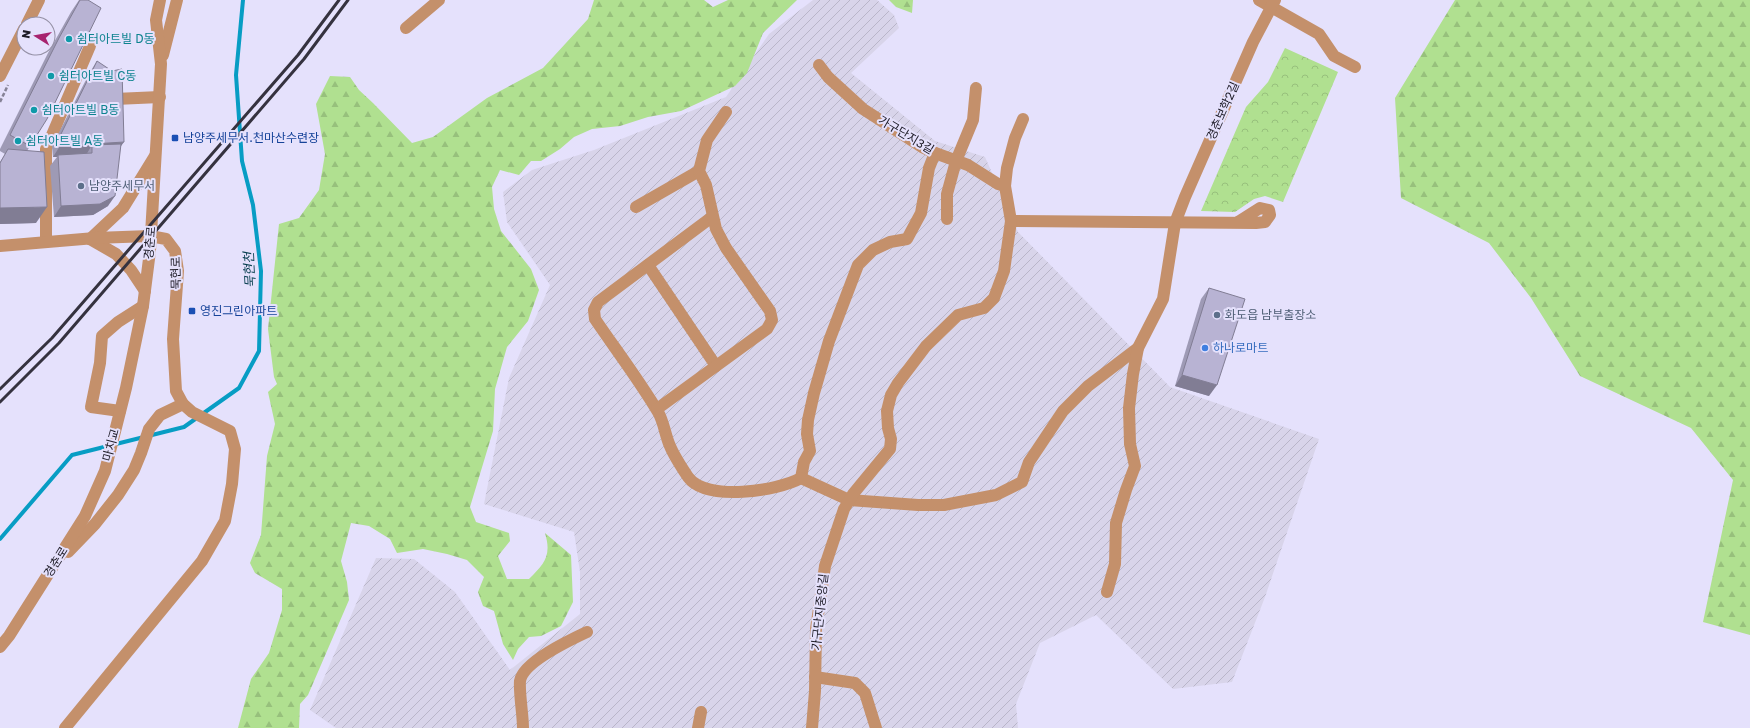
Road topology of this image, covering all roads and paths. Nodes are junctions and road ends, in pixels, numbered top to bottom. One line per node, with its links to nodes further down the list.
1 (39, 0): 7 (street)
2 (160, 0): 11 (street, 경춘로)
3 (177, 0): 11 (street, 경춘로)
4 (439, 0): 8 (street)
5 (1259, 0): 6 (street)
6 (1274, 3): 13 (street); 30 (street, 경춘보학2길)
7 (30, 16)
8 (406, 28)
9 (16, 45): 14 (street)
10 (90, 46): 33 (street)
11 (161, 64): 16 (street, 경춘로)
12 (819, 66): 21 (street, 가구단지3길)
13 (1355, 66)
14 (0, 76)
15 (976, 88): 22 (street)
16 (160, 97): 17 (street); 20 (street, 경춘로)
17 (115, 100)
18 (726, 112): 23 (street)
19 (1023, 119): 24 (street, 가구단지중앙길)
20 (156, 154): 31 (street, 경춘로); 32 (street)
21 (935, 154): 22 (street, 가구단지3길); 44 (street)
22 (956, 161): 24 (street, 가구단지3길); 27 (street)
23 (699, 171): 25 (street); 26 (street)
24 (1005, 186): 28 (street, 가구단지중앙길)
25 (636, 207)
26 (712, 217): 35 (street); 39 (street)
27 (947, 219)
28 (1011, 221): 30 (street); 45 (street, 가구단지중앙길)
29 (1238, 222): 30 (street)
30 (1175, 224): 38 (street, 경춘보학2길)
31 (150, 236): 32 (street, 묵현로); 36 (street, 경춘로); 40 (street, 묵현로)
32 (90, 238): 33 (street, 묵현로); 36 (street)
33 (46, 241): 34 (street, 묵현로)
34 (0, 246)
35 (648, 265): 39 (street); 41 (street)
36 (145, 291): 37 (street, 경춘로)
37 (143, 306): 42 (street, 경춘로); 42 (street)
38 (1138, 348): 45 (street); 47 (street)
39 (716, 366): 41 (street)
40 (188, 408): 46 (street); 52 (street)
41 (656, 409): 44 (street)
42 (119, 415): 43 (street, 마치교)
43 (104, 471): 46 (street, 경춘로)
44 (800, 478): 45 (street)
45 (850, 500): 50 (street, 가구단지중앙길)
46 (50, 571): 49 (street, 경춘로)
47 (1107, 592)
48 (586, 632): 53 (street)
49 (0, 648)
50 (816, 677): 55 (street, 가구단지중앙길); 56 (street)
51 (701, 712): 54 (street)
52 (65, 728)
53 (523, 728)
54 (698, 728)
55 (812, 728)
56 (876, 728)

